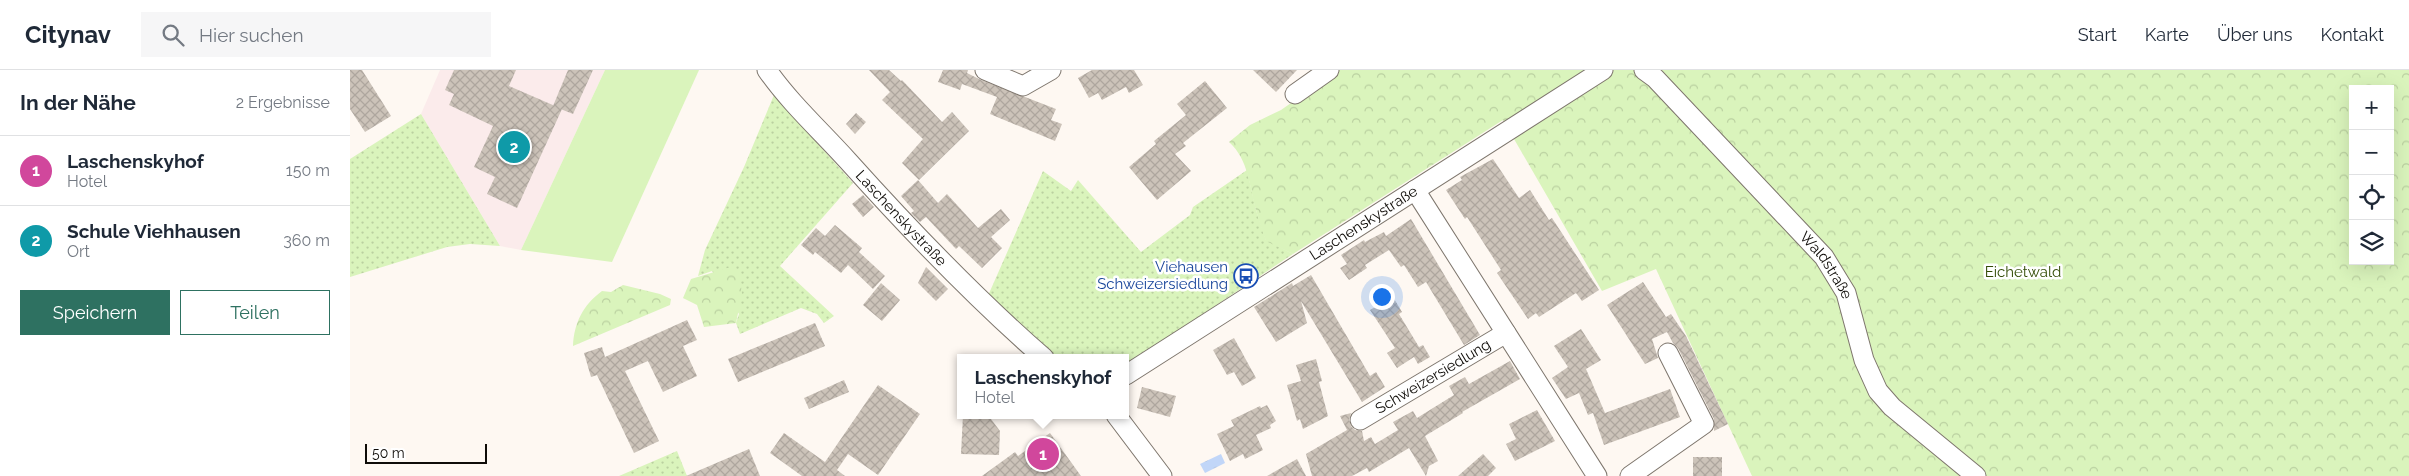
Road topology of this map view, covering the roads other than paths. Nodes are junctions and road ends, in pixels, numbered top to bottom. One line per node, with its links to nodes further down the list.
1 (767, 70): 11 (street, Laschenskystraße)
2 (985, 70): 3 (street)
3 (1051, 70)
4 (1329, 70): 7 (street)
5 (1603, 70): 8 (street, Laschenskystraße)
6 (1644, 70): 18 (street, Waldstraße)
7 (1295, 94)
8 (1416, 190): 9 (street, Schweizersiedlung); 12 (street, Laschenskystraße)
9 (1506, 333): 14 (street, Schweizersiedlung); 16 (street, Schweizersiedlung)
10 (1668, 353): 17 (street)
11 (1039, 354)
12 (1129, 372)
13 (1119, 419): 15 (street)
14 (1360, 420)
15 (1162, 476)
16 (1597, 476)
17 (1630, 476)
18 (1976, 476)

